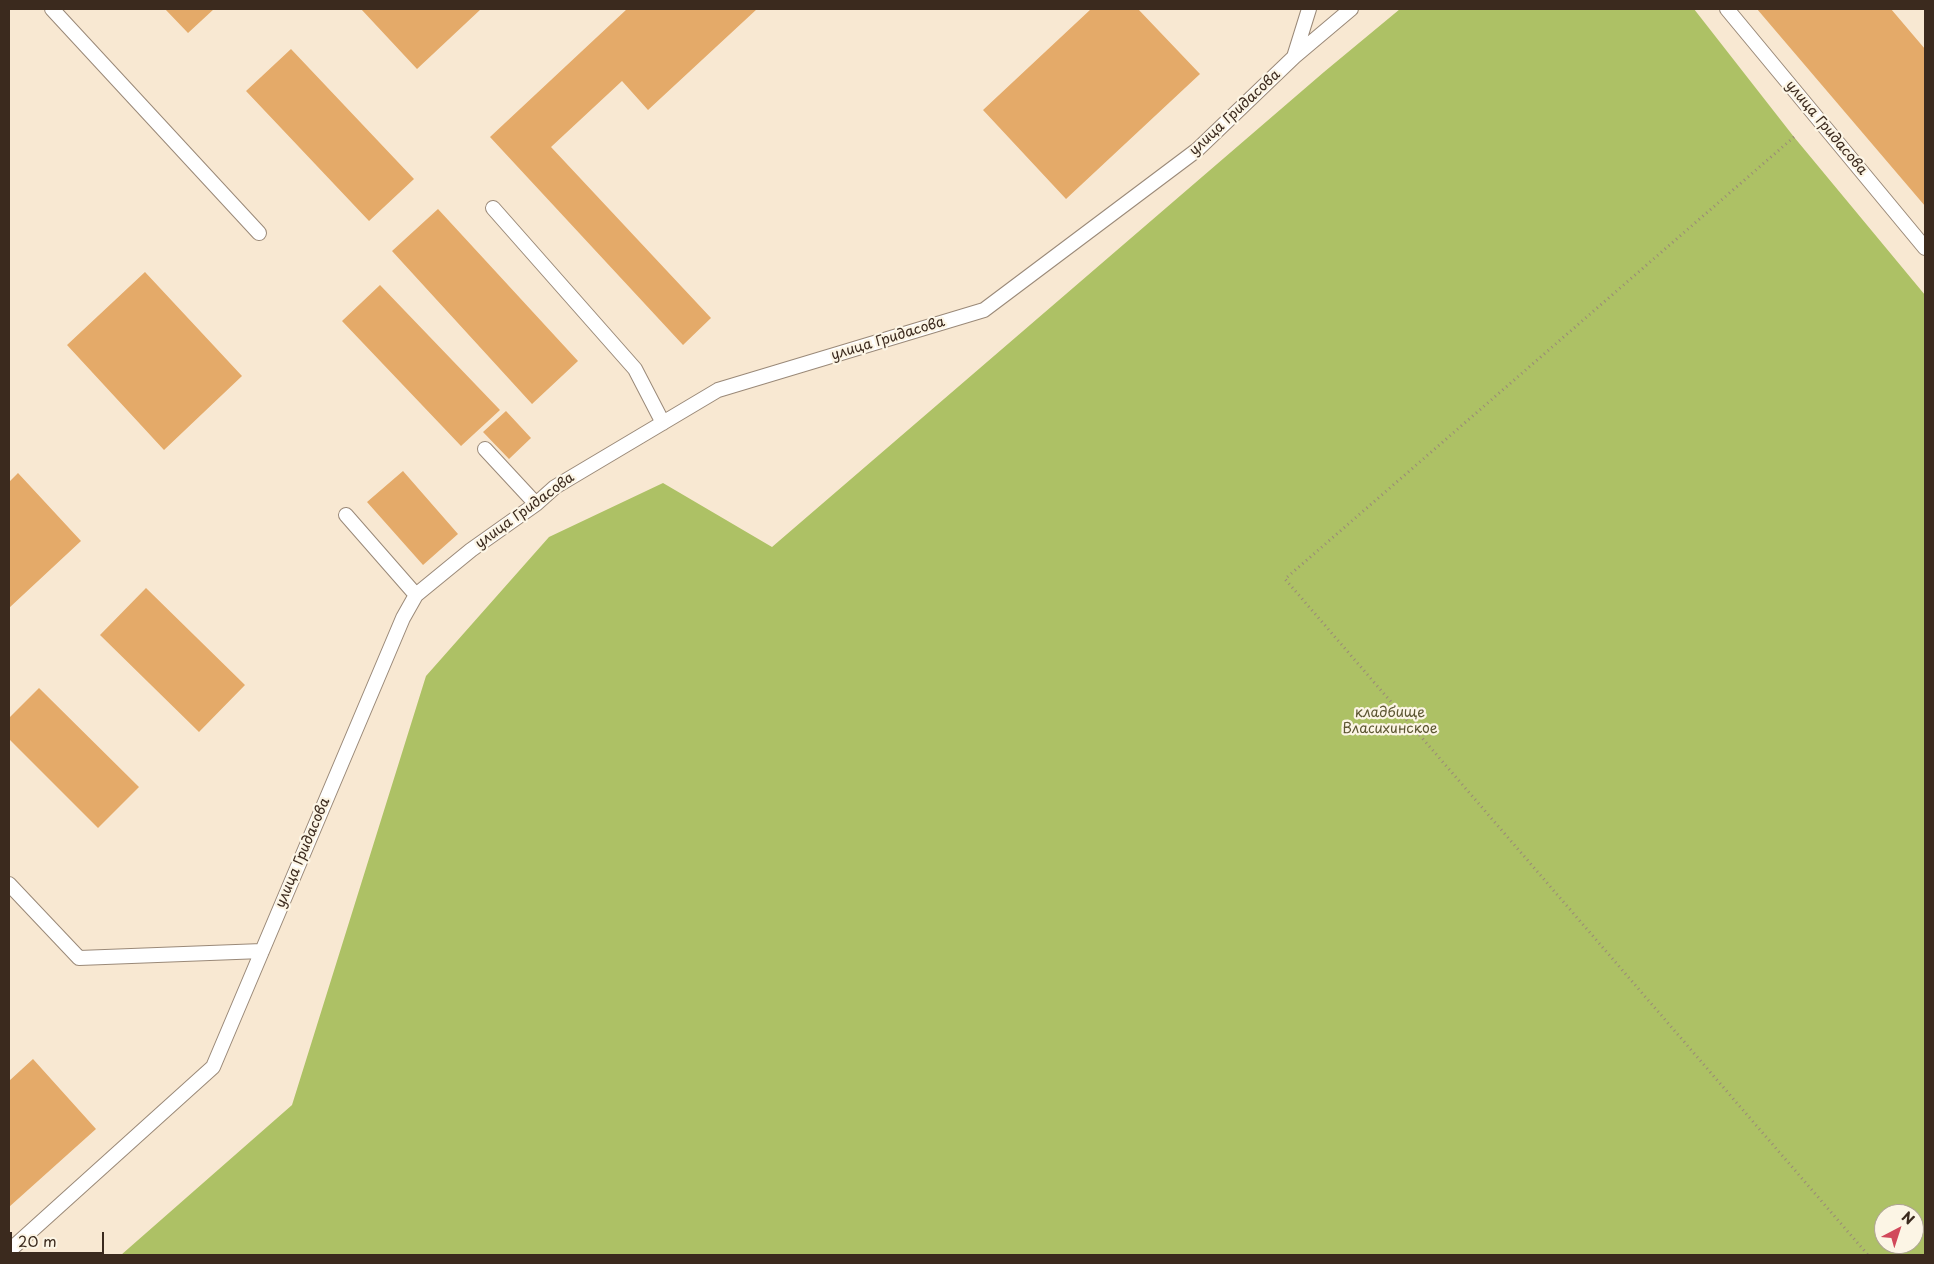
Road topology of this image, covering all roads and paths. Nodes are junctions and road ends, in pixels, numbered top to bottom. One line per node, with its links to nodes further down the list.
1 (52, 9): 8 (lane)
2 (1309, 9): 5 (lane, улица Гридасова)
3 (1351, 9): 5 (lane)
4 (1727, 9): 9 (lane, улица Гридасова)
5 (1294, 57): 10 (lane, улица Гридасова)
6 (1794, 137): 18 (path)
7 (493, 208): 10 (lane)
8 (259, 233)
9 (1925, 248)
10 (663, 423): 12 (lane, улица Гридасова)
11 (485, 449): 12 (lane)
12 (536, 504): 14 (lane, улица Гридасова)
13 (346, 515): 14 (lane)
14 (416, 595): 16 (lane, улица Гридасова)
15 (12, 892): 16 (lane)
16 (262, 951): 17 (lane, улица Гридасова)
17 (9, 1251)
18 (1868, 1255)

